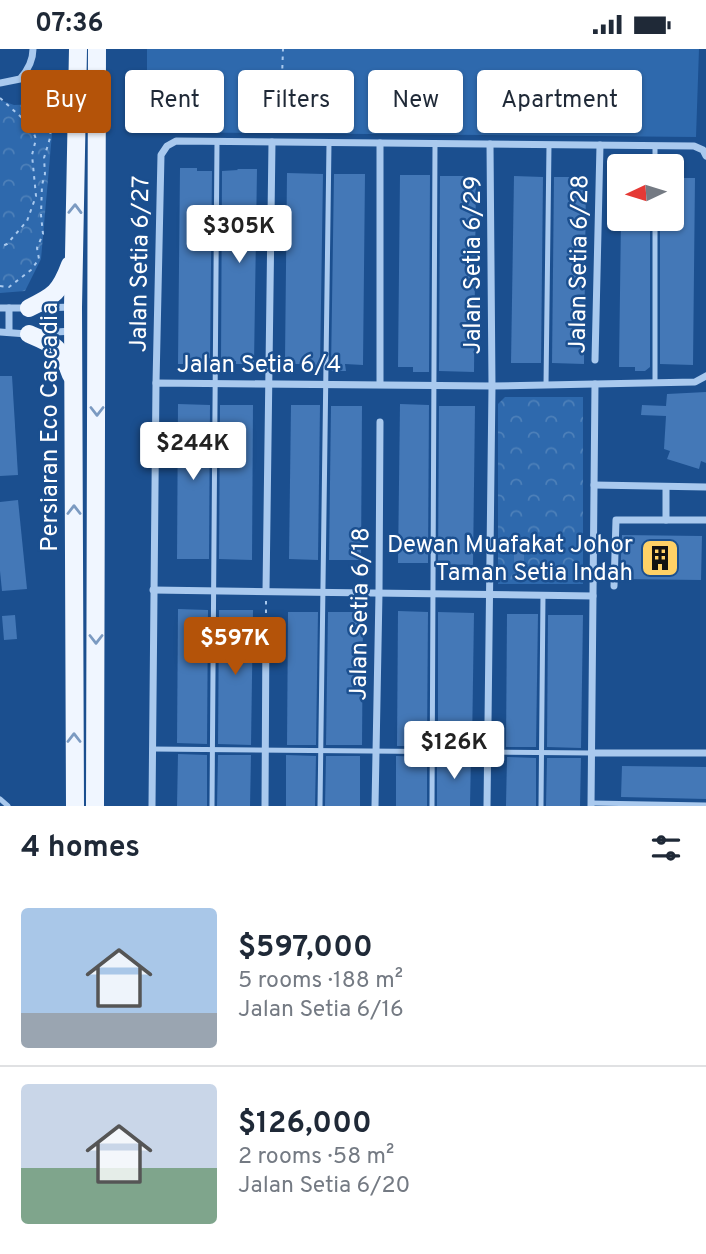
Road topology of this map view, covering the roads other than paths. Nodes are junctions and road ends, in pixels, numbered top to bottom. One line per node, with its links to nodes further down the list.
1 (33, 49): 4 (street)
2 (78, 49): 17 (main road, Persiaran Eco Cascadia, one-way to 2)
3 (97, 49): 18 (main road, Persiaran Eco Cascadia)
4 (0, 83)
5 (217, 140): 6 (street, Jalan Setia 6/27); 29 (street, Jalan Setia 6/27); 30 (lane)
6 (272, 142): 7 (street, Jalan Setia 6/27); 31 (street)
7 (329, 143): 8 (street, Jalan Setia 6/27); 32 (lane)
8 (380, 143): 9 (street, Jalan Setia 6/27); 33 (street)
9 (435, 144): 10 (street, Jalan Setia 6/27); 36 (lane)
10 (490, 144): 11 (street, Jalan Setia 6/27); 38 (street, Jalan Setia 6/29)
11 (549, 145): 12 (street, Jalan Setia 6/27); 37 (lane)
12 (600, 145): 13 (street, Jalan Setia 6/27); 25 (street, Jalan Setia 6/28)
13 (655, 146): 14 (lane); 15 (street, Jalan Setia 6/27)
14 (655, 154)
15 (706, 156)
16 (655, 231): 28 (lane)
17 (74, 255): 21 (main road); 22 (main road, Persiaran Eco Cascadia)
18 (97, 285): 22 (main road); 26 (main road, Persiaran Eco Cascadia)
19 (0, 308): 20 (street)
20 (9, 308): 21 (street); 23 (street)
21 (29, 308): 22 (street)
22 (77, 320): 24 (street); 26 (main road); 35 (main road, Persiaran Eco Cascadia)
23 (4, 332): 24 (street)
24 (29, 334): 35 (main road)
25 (595, 361)
26 (97, 366): 71 (main road, Persiaran Eco Cascadia, one-way to 71)
27 (706, 376): 28 (street)
28 (655, 382): 34 (street)
29 (156, 383): 30 (street, Jalan Setia 6/4); 46 (street, Jalan Setia 6/4)
30 (215, 383): 31 (street, Jalan Setia 6/4); 47 (lane)
31 (269, 383): 32 (street, Jalan Setia 6/4); 48 (street)
32 (324, 384): 33 (street, Jalan Setia 6/4); 49 (lane)
33 (380, 384): 36 (street, Jalan Setia 6/4)
34 (595, 384): 37 (street, Jalan Setia 6/4); 40 (street)
35 (74, 385): 70 (main road, Persiaran Eco Cascadia, one-way to 35)
36 (435, 385): 38 (street, Jalan Setia 6/4); 51 (lane)
37 (546, 385): 38 (street, Jalan Setia 6/4)
38 (492, 386): 52 (street, Jalan Setia 6/29)
39 (380, 422): 50 (street, Jalan Setia 6/18)
40 (594, 485): 41 (street); 54 (street)
41 (666, 487): 42 (street); 43 (street)
42 (706, 487)
43 (666, 520): 44 (street); 45 (street)
44 (706, 520)
45 (614, 586)
46 (153, 590): 47 (street); 56 (street, Jalan Setia 6/4)
47 (213, 591): 48 (street); 57 (lane)
48 (266, 591): 49 (street)
49 (324, 592): 50 (street); 59 (lane)
50 (379, 593): 51 (street); 60 (street, Jalan Setia 6/18)
51 (434, 594): 52 (street); 61 (lane)
52 (491, 594): 53 (street); 62 (street, Jalan Setia 6/29)
53 (543, 595): 54 (street); 63 (lane)
54 (593, 596): 64 (street)
55 (266, 621): 58 (street)
56 (152, 749): 57 (lane); 72 (street, Jalan Setia 6/4)
57 (212, 749): 58 (lane); 73 (lane)
58 (265, 750): 59 (lane); 74 (street)
59 (321, 750): 60 (lane); 75 (lane)
60 (376, 751): 61 (lane); 76 (street, Jalan Setia 6/18)
61 (432, 751): 62 (lane); 77 (lane)
62 (487, 752): 63 (lane); 78 (street, Jalan Setia 6/29)
63 (542, 753): 64 (lane); 79 (lane)
64 (592, 753): 65 (street); 67 (street)
65 (706, 753)
66 (0, 799): 69 (lane)
67 (592, 805): 68 (lane)
68 (706, 805)
69 (8, 806)
70 (75, 806)
71 (95, 806)
72 (152, 806)
73 (212, 806)
74 (265, 806)
75 (320, 806)
76 (375, 806)
77 (432, 806)
78 (488, 806)
79 (541, 806)

